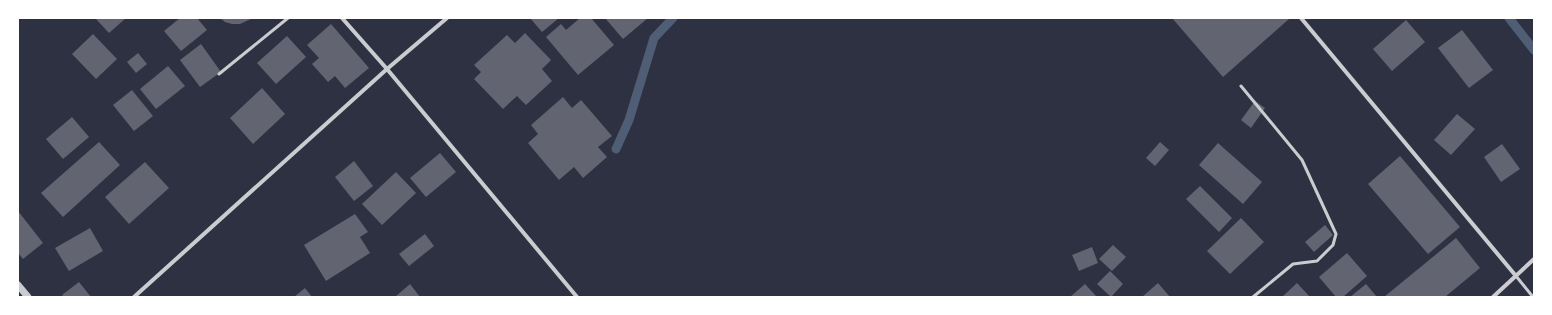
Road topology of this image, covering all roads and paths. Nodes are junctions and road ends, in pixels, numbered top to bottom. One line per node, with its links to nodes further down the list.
1 (288, 18): 6 (lane)
2 (342, 18): 5 (street)
3 (447, 18): 5 (street)
4 (1301, 18): 9 (street)
5 (387, 69): 12 (street); 13 (street)
6 (219, 74)
7 (1241, 86): 14 (lane)
8 (1534, 259): 9 (street)
9 (1516, 276): 15 (street); 16 (lane)
10 (18, 285): 11 (street)
11 (28, 297)
12 (134, 297)
13 (577, 297)
14 (1253, 297)
15 (1493, 297)
16 (1533, 297)

